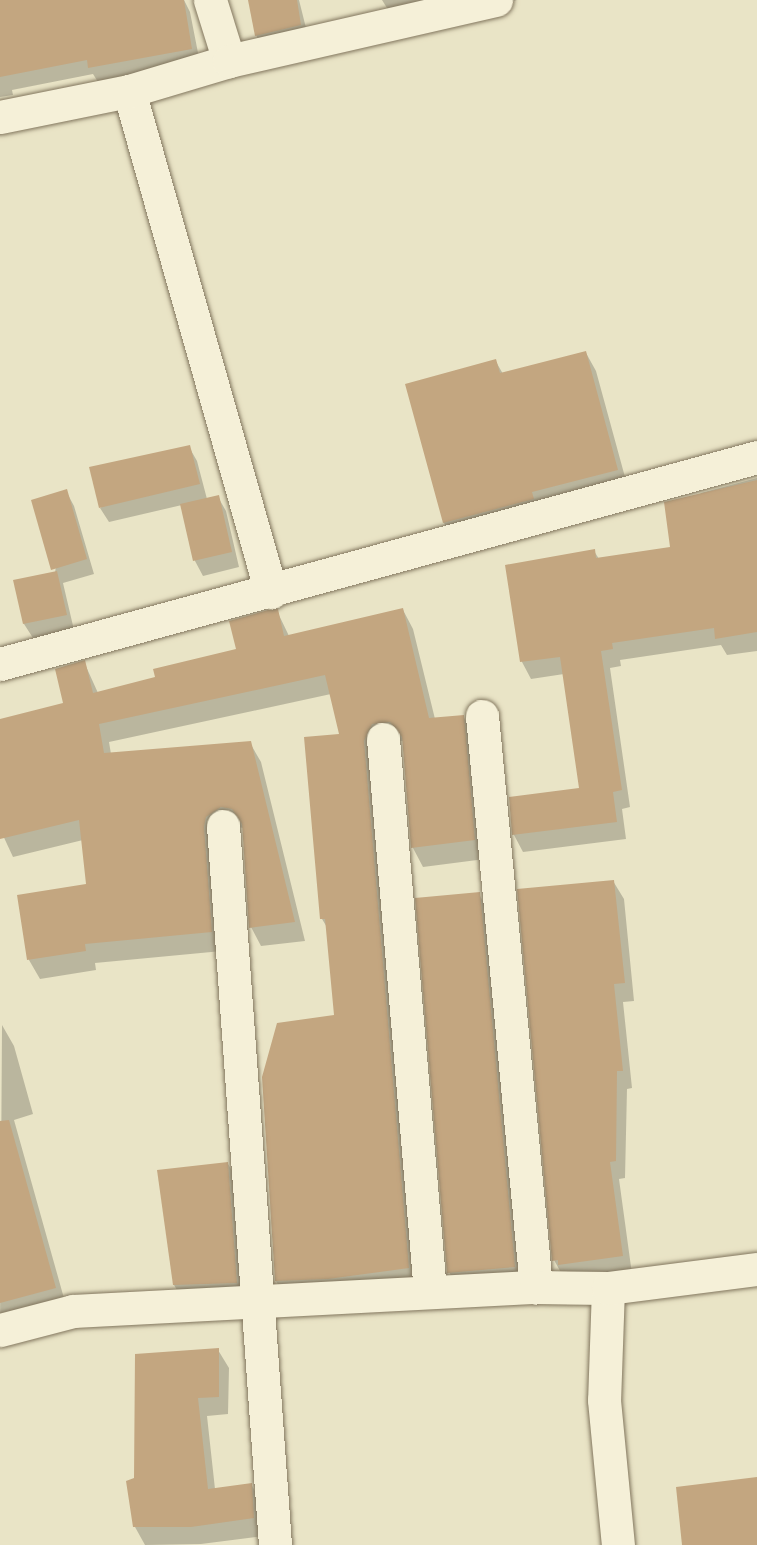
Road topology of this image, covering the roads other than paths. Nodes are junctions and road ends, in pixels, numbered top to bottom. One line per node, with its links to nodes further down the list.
1 (210, 0): 3 (street)
2 (496, 0): 3 (street)
3 (229, 61): 4 (street)
4 (129, 91): 5 (street); 7 (street)
5 (0, 117)
6 (757, 457): 7 (street)
7 (271, 592): 8 (street)
8 (0, 664)
9 (482, 716): 13 (street)
10 (383, 739): 15 (street)
11 (223, 826): 16 (street)
12 (757, 1269): 14 (street)
13 (536, 1287): 14 (street); 15 (street)
14 (608, 1287): 19 (street)
15 (430, 1292): 16 (street)
16 (260, 1303): 17 (street); 18 (street)
17 (0, 1330)
18 (275, 1545)
19 (618, 1545)

